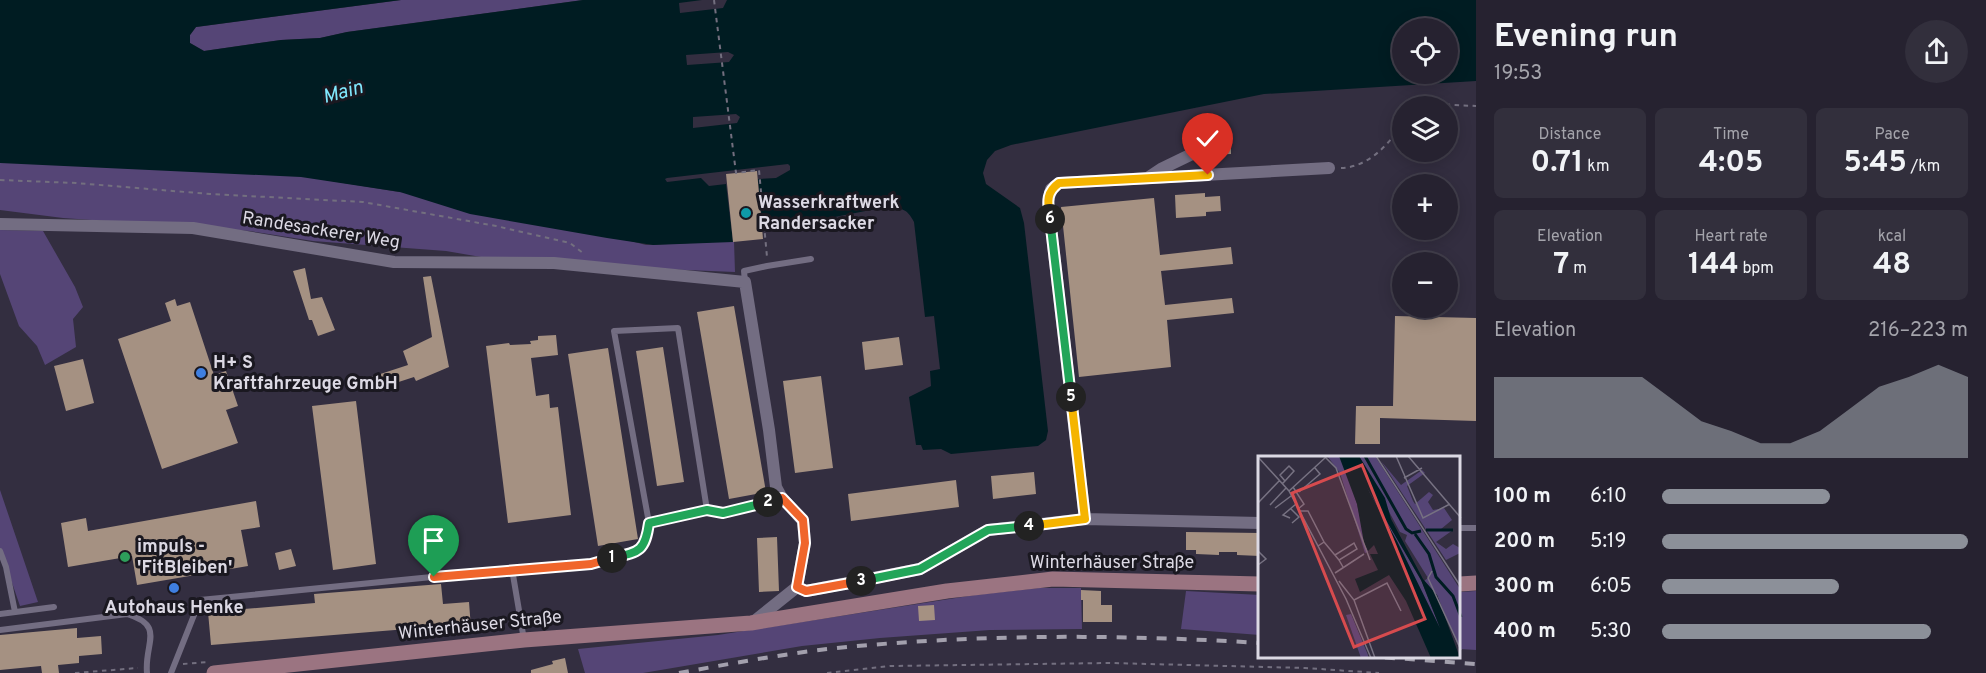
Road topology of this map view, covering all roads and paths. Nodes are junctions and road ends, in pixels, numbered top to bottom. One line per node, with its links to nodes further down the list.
1 (714, 0): 11 (path)
2 (1458, 105): 3 (path)
3 (1476, 106)
4 (1392, 140): 6 (path)
5 (1191, 154): 7 (street)
6 (1329, 168): 7 (street)
7 (1148, 178): 16 (street)
8 (0, 180): 12 (path)
9 (0, 225): 12 (street, Randesackerer Weg)
10 (811, 259): 11 (lane)
11 (767, 266): 13 (lane)
12 (601, 268): 13 (street, Randesackerer Weg)
13 (745, 282): 14 (street)
14 (782, 498): 15 (lane); 24 (street)
15 (707, 510): 17 (lane); 17 (lane)
16 (1085, 519): 18 (street); 24 (street)
17 (649, 523): 20 (lane)
18 (1258, 523)
19 (0, 551): 26 (lane)
20 (512, 569): 30 (lane); 32 (lane)
21 (1476, 583): 22 (main road)
22 (1461, 584)
23 (1258, 585): 28 (main road, Winterhäuser Straße)
24 (797, 587): 28 (street)
25 (54, 607): 26 (lane)
26 (15, 612): 27 (lane)
27 (0, 614)
28 (751, 623): 30 (main road, Winterhäuser Straße)
29 (0, 630): 31 (lane)
30 (524, 640): 33 (main road, Winterhäuser Straße)
31 (147, 673)
32 (171, 673)
33 (214, 673)
34 (826, 673): 35 (path)
35 (1379, 673)

